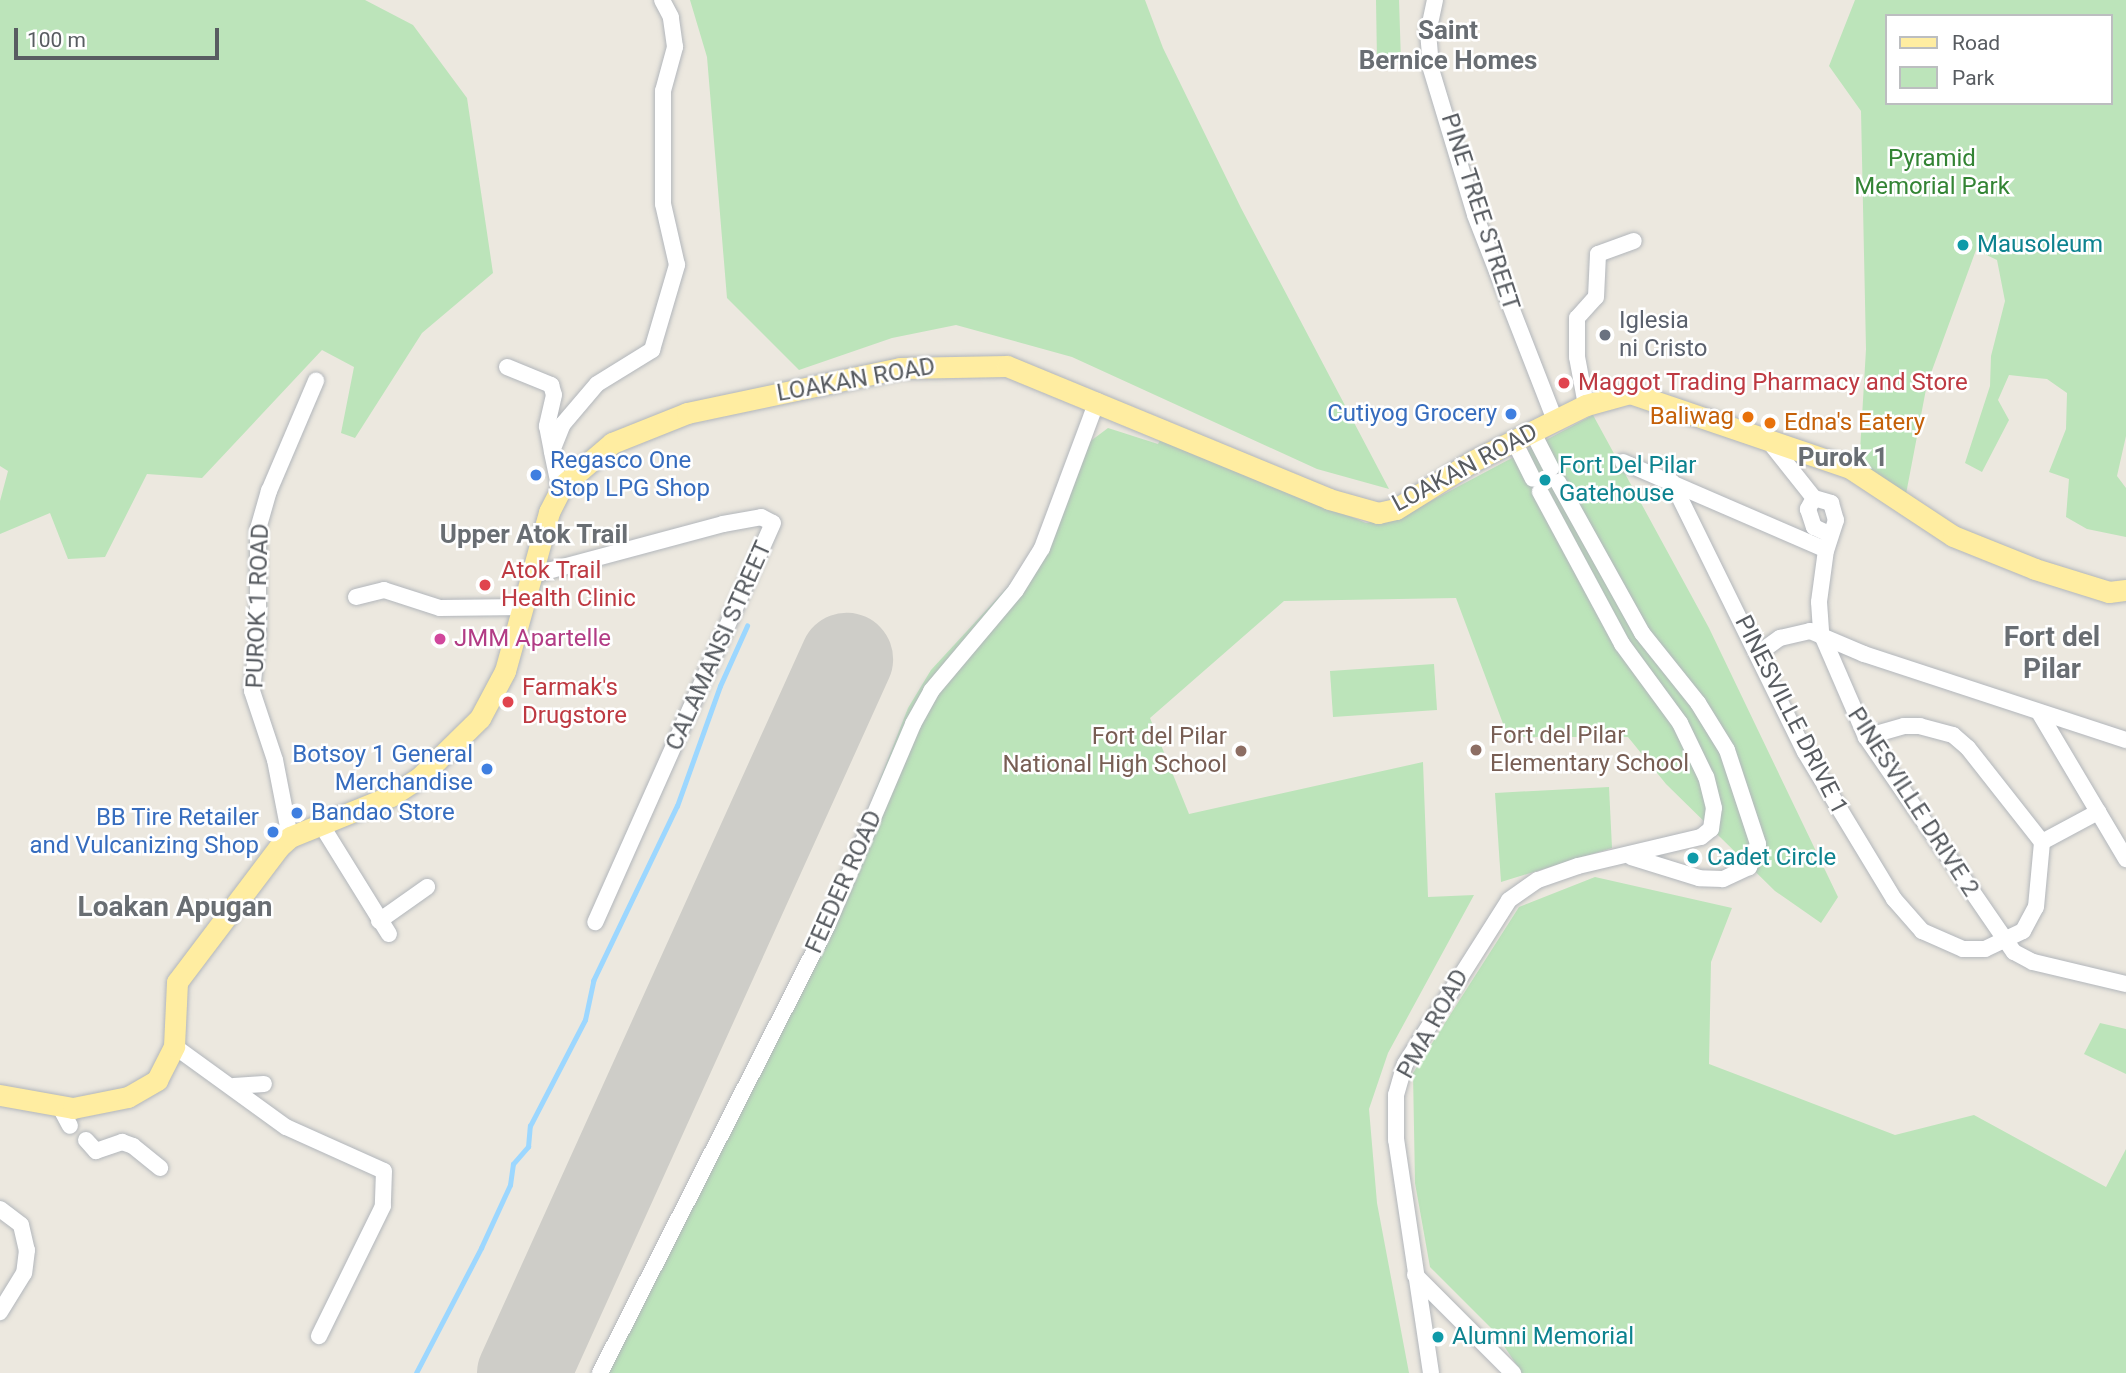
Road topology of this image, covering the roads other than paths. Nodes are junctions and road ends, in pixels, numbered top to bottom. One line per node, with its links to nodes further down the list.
1 (662, 0): 11 (street)
2 (1435, 0): 8 (street, PINE TREE STREET)
3 (1634, 241): 7 (street)
4 (507, 367): 11 (street)
5 (316, 381): 29 (street, PUROK 1 ROAD)
6 (1097, 401): 9 (main road, LOAKAN ROAD); 14 (main road, LOAKAN ROAD); 47 (street, FEEDER ROAD)
7 (1586, 405): 8 (main road, LOAKAN ROAD); 10 (main road, LOAKAN ROAD)
8 (1555, 420): 9 (main road, LOAKAN ROAD)
9 (1523, 436): 15 (street, PMA ROAD); 16 (street, PMA ROAD)
10 (1765, 437): 17 (street); 19 (main road, LOAKAN ROAD)
11 (552, 451): 14 (street)
12 (1623, 462): 13 (street)
13 (1672, 482): 17 (street); 23 (street, PINESVILLE DRIVE 1)
14 (560, 490): 18 (main road)
15 (1582, 529): 16 (street); 31 (street, PMA ROAD)
16 (1563, 540): 31 (street, PMA ROAD)
17 (1827, 542): 22 (street, PINESVILLE DRIVE 2)
18 (533, 575): 21 (main road); 34 (street, CALAMANSI STREET)
19 (2126, 590)
20 (356, 597): 21 (street)
21 (524, 607): 28 (main road)
22 (1822, 633): 23 (street); 24 (street); 25 (street, PINESVILLE DRIVE 2)
23 (1759, 653): 35 (street, PINESVILLE DRIVE 1)
24 (2040, 714): 26 (street); 27 (street)
25 (1866, 737): 30 (street); 35 (street, PINESVILLE DRIVE 2)
26 (2126, 740)
27 (2098, 812): 30 (street); 32 (street)
28 (322, 826): 29 (main road); 33 (street)
29 (290, 837): 37 (main road)
30 (2042, 842): 35 (street)
31 (1632, 857): 44 (street, PMA ROAD)
32 (2126, 859)
33 (427, 887)
34 (595, 922)
35 (2004, 941): 36 (street)
36 (2126, 984)
37 (174, 1046): 39 (street); 40 (main road)
38 (264, 1084): 39 (street)
39 (234, 1086): 46 (street)
40 (0, 1095)
41 (86, 1140): 42 (street)
42 (160, 1168)
43 (0, 1209): 45 (street)
44 (1415, 1275): 48 (street, PMA ROAD); 49 (street)
45 (0, 1312)
46 (319, 1336)
47 (600, 1373)
48 (1431, 1373)
49 (1513, 1373)

